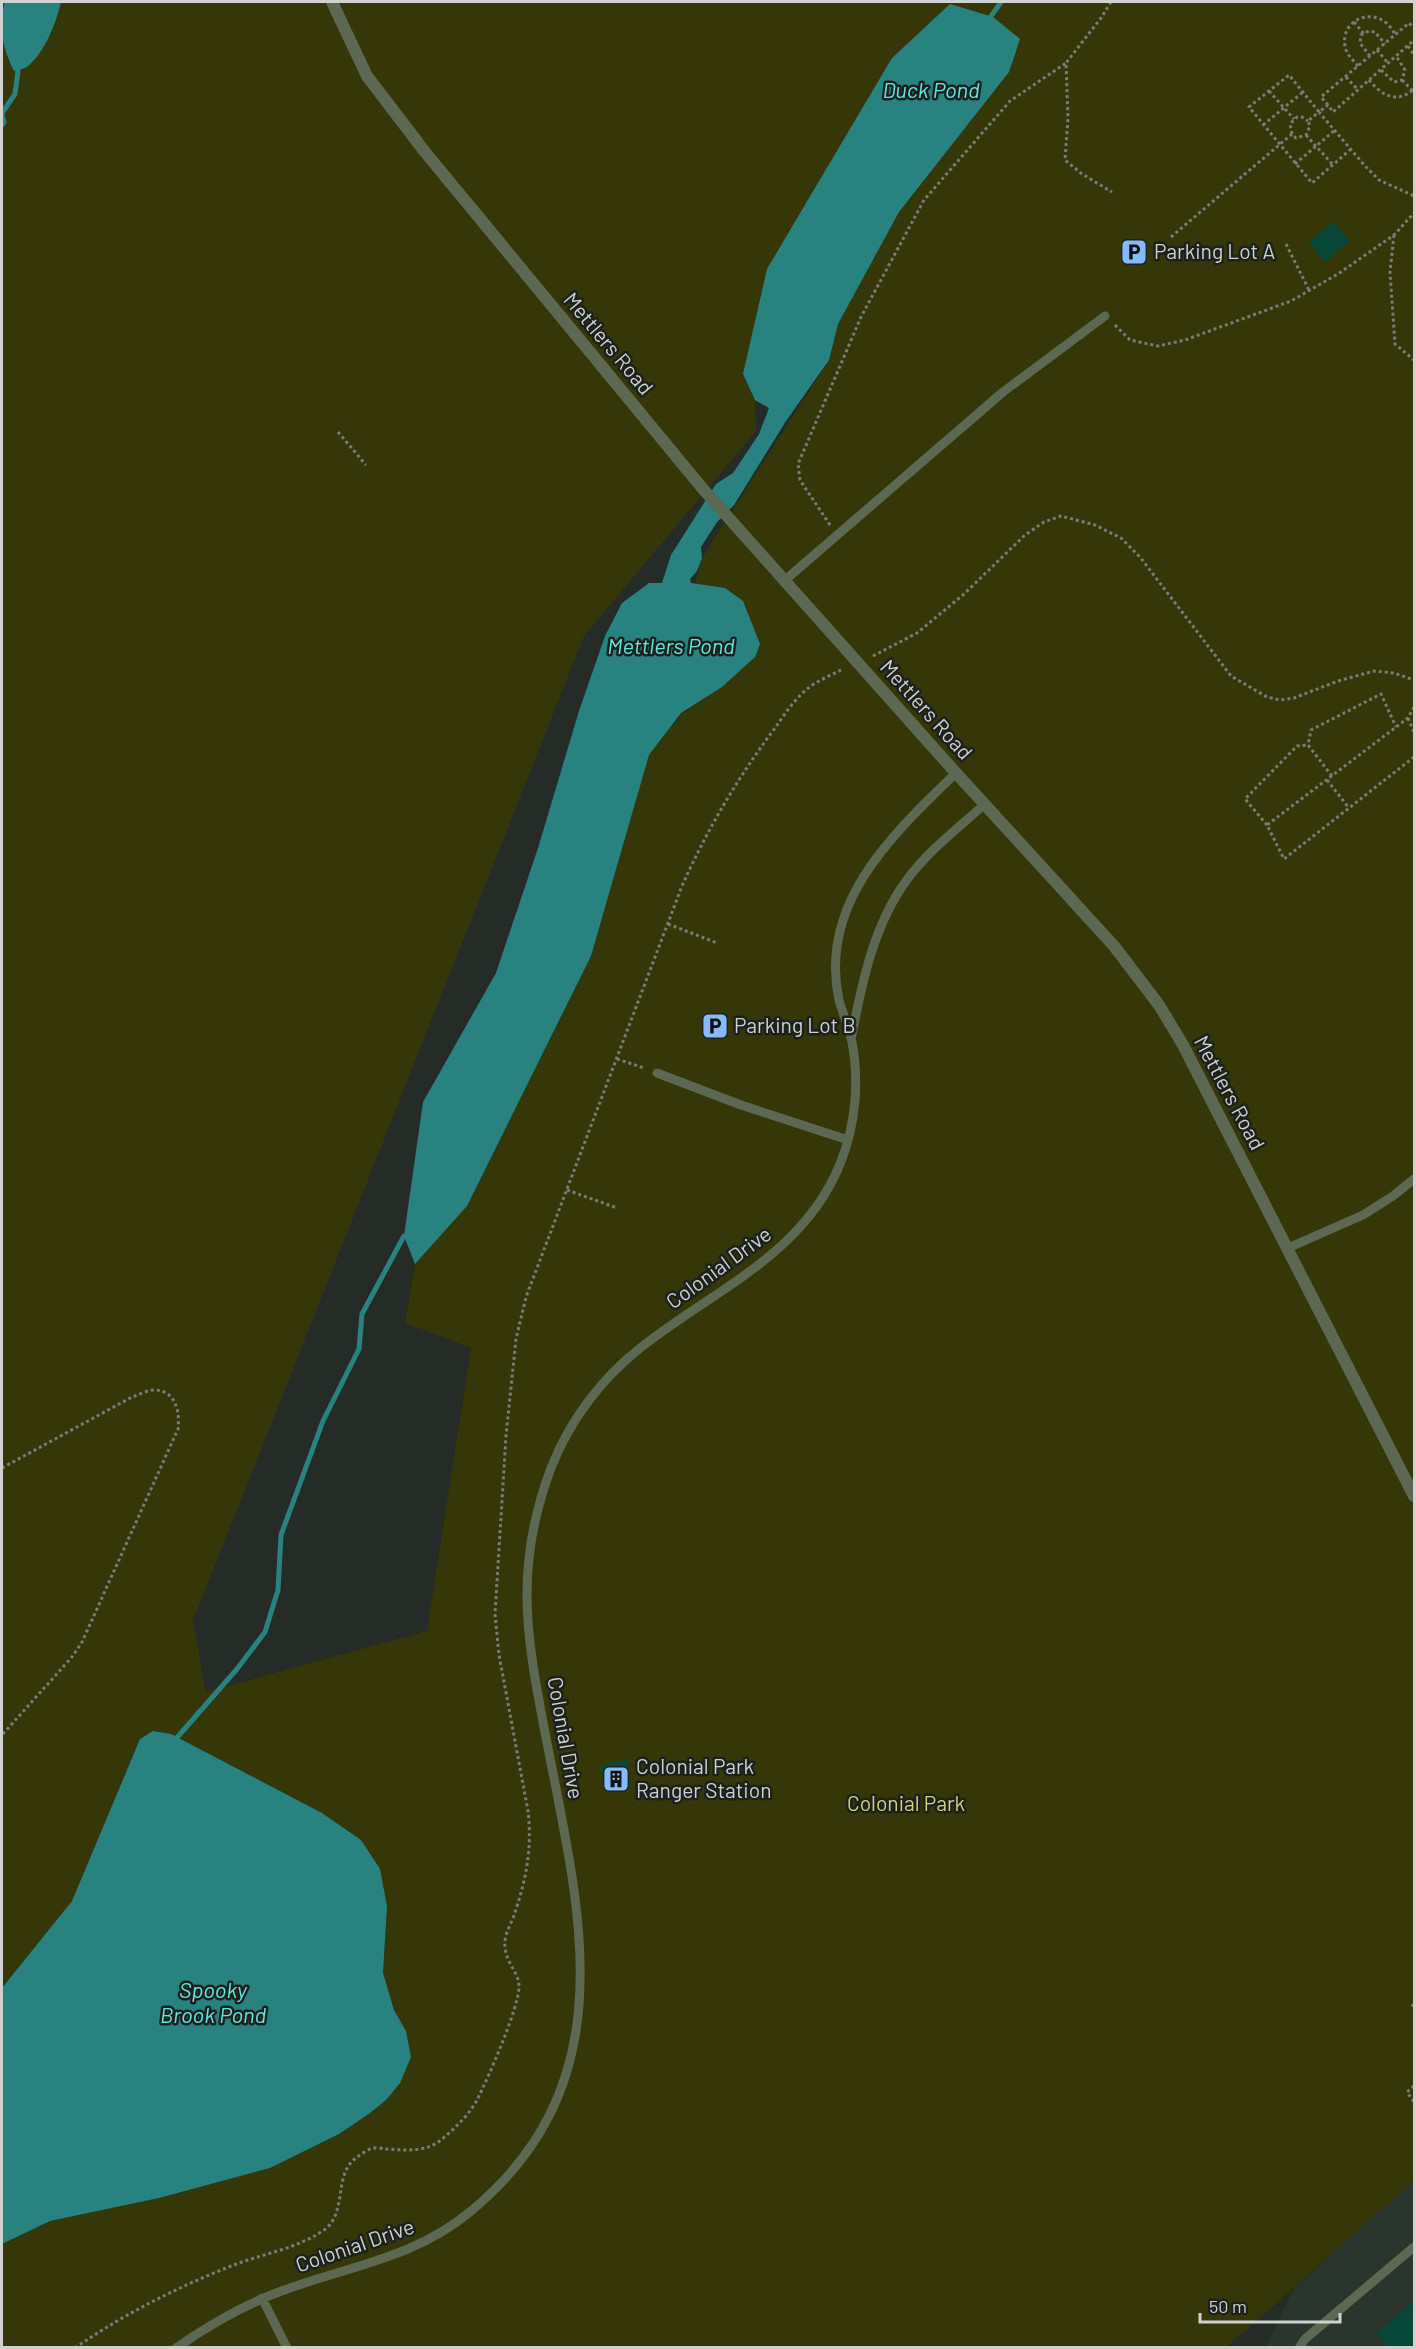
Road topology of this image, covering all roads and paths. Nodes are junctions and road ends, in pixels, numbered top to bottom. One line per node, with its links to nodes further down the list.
1 (332, 2): 51 (street, Mettlers Road)
2 (1111, 2): 14 (path)
3 (1354, 22): 5 (path); 6 (path); 16 (path)
4 (1414, 28): 6 (path)
5 (1364, 34): 8 (path); 12 (path)
6 (1395, 34): 8 (path)
7 (1414, 40): 9 (path)
8 (1385, 44): 10 (path)
9 (1408, 46): 11 (path); 13 (path)
10 (1377, 50): 12 (path); 15 (path)
11 (1414, 55)
12 (1370, 56): 16 (path)
13 (1396, 56): 15 (path); 20 (path)
14 (1066, 63): 39 (path); 50 (path)
15 (1388, 63): 17 (path)
16 (1358, 66): 18 (path)
17 (1381, 70): 19 (path); 20 (path)
18 (1346, 76): 21 (path); 25 (path)
19 (1369, 80): 21 (path); 22 (path)
20 (1402, 80): 22 (path)
21 (1358, 90): 25 (path)
22 (1414, 90)
23 (1269, 91): 24 (path); 26 (path); 30 (path)
24 (1303, 92): 26 (path); 27 (path)
25 (1328, 105): 27 (path)
26 (1284, 108): 28 (path); 30 (path)
27 (1319, 112): 29 (path); 31 (path)
28 (1294, 119): 29 (path); 32 (path)
29 (1308, 121): 33 (path)
30 (1263, 125): 34 (path)
31 (1335, 130): 35 (path); 36 (path)
32 (1292, 134): 33 (path); 34 (path)
33 (1306, 135): 35 (path)
34 (1279, 146): 37 (path); 43 (path)
35 (1316, 146): 37 (path); 38 (path)
36 (1351, 149): 38 (path); 40 (path)
37 (1295, 164): 38 (path)
38 (1333, 165)
39 (1112, 192)
40 (1414, 196)
41 (1414, 213): 42 (path)
42 (1394, 235): 45 (path); 47 (path)
43 (1171, 237)
44 (1286, 244): 45 (path)
45 (1309, 290): 46 (path)
46 (1105, 316): 50 (lane)
47 (1414, 360)
48 (338, 432): 49 (path)
49 (366, 465)
50 (836, 535): 51 (lane)
51 (784, 581): 61 (street, Mettlers Road)
52 (869, 657): 54 (path)
53 (847, 667): 67 (path)
54 (1414, 680)
55 (1414, 707): 56 (path)
56 (1408, 718): 57 (path); 58 (path)
57 (1396, 727): 59 (path); 62 (path)
58 (1414, 732)
59 (1308, 745): 62 (path); 66 (path)
60 (1414, 757): 65 (path)
61 (956, 772): 64 (street, Mettlers Road); 69 (lane, Colonial Drive)
62 (1332, 776): 63 (path)
63 (1327, 780): 65 (path); 66 (path)
64 (985, 804): 69 (lane, Colonial Drive); 76 (street, Mettlers Road)
65 (1349, 808): 66 (path)
66 (1267, 825)
67 (668, 924): 68 (path); 70 (path)
68 (717, 943)
69 (851, 1038): 72 (lane, Colonial Drive)
70 (617, 1059): 71 (path); 74 (path)
71 (657, 1073): 72 (lane)
72 (848, 1140): 83 (lane, Colonial Drive)
73 (1414, 1179): 76 (lane)
74 (567, 1190): 75 (path); 84 (path)
75 (617, 1208)
76 (1287, 1248): 78 (street, Mettlers Road)
77 (2, 1468): 79 (path)
78 (1414, 1496)
79 (2, 1735)
80 (1414, 2086): 81 (path)
81 (1414, 2102)
82 (1414, 2247): 87 (lane)
83 (262, 2298): 85 (lane, Colonial Drive); 86 (lane)
84 (75, 2348)
85 (176, 2348)
86 (287, 2348)
87 (1299, 2348)

